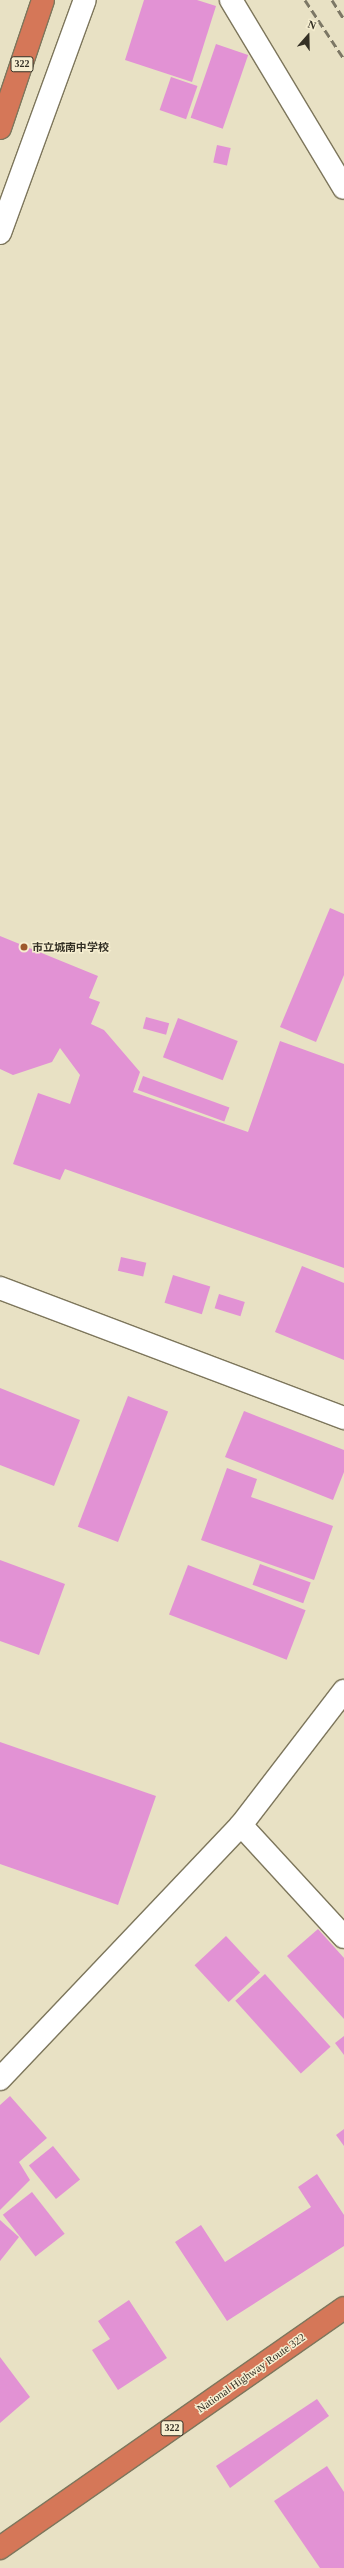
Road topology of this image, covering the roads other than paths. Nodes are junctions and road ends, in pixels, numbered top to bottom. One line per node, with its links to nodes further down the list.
1 (43, 0): 4 (highway, 322)
2 (85, 0): 6 (street)
3 (232, 0): 5 (street)
4 (0, 128)
5 (344, 188)
6 (0, 233)
7 (0, 1288): 8 (street)
8 (344, 1418)
9 (344, 1691): 10 (street)
10 (241, 1825): 11 (street); 12 (street)
11 (344, 1937)
12 (0, 2080)
13 (344, 2308): 14 (highway, National Highway Route 322 / 322)
14 (0, 2548)

